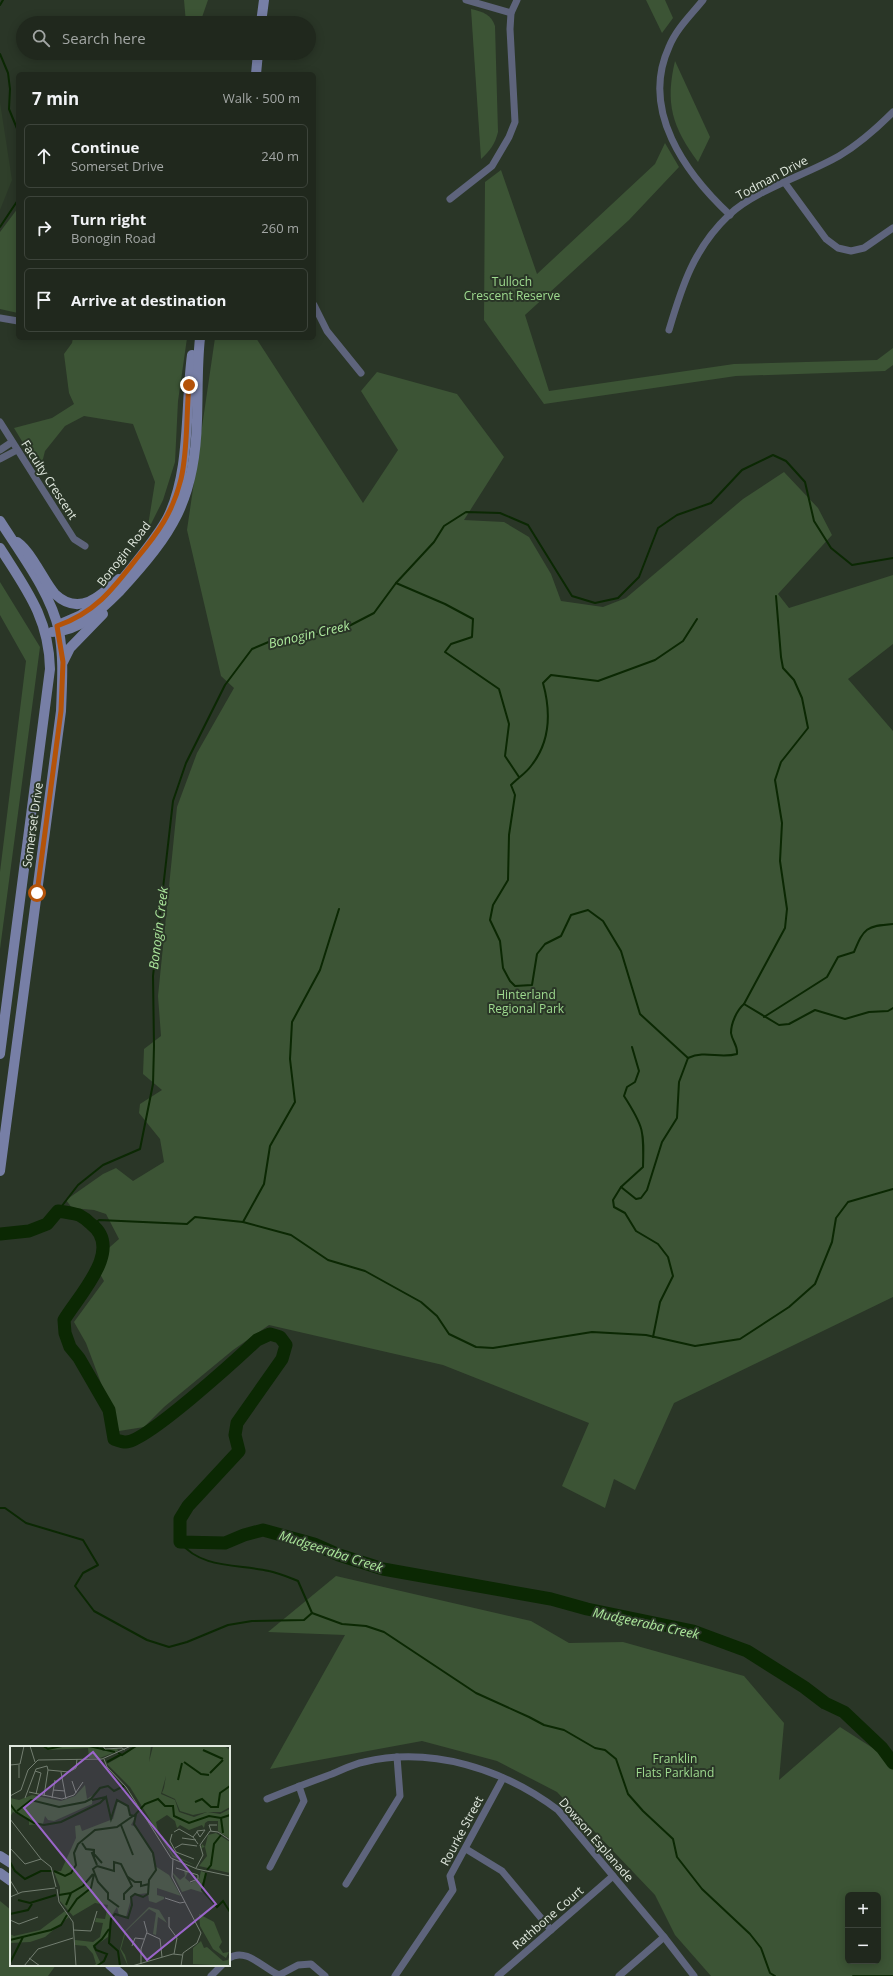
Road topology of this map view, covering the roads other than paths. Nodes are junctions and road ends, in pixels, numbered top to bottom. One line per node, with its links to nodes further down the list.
1 (264, 0): 6 (main road)
2 (466, 0): 5 (street)
3 (517, 0): 5 (street)
4 (702, 0): 12 (street)
5 (511, 13): 11 (street)
6 (261, 16)
7 (257, 60): 8 (main road)
8 (256, 72)
9 (893, 112): 10 (street, Todman Drive)
10 (785, 183): 12 (street, Todman Drive); 13 (street)
11 (450, 199)
12 (730, 215): 17 (street, Todman Drive)
13 (893, 228)
14 (316, 310): 20 (street)
15 (0, 318): 16 (street)
16 (16, 321)
17 (669, 330)
18 (195, 340): 27 (main road, Bonogin Road)
19 (200, 340): 21 (main road, Bonogin Road)
20 (361, 373)
21 (197, 417): 27 (main road); 32 (main road, Bonogin Road)
22 (0, 422): 23 (street, Faculty Crescent)
23 (12, 442): 24 (street); 25 (street, Faculty Crescent)
24 (0, 450)
25 (17, 450): 26 (street); 30 (street, Faculty Crescent)
26 (0, 459)
27 (181, 478): 32 (main road, Bonogin Road)
28 (0, 521): 29 (main road, Somerset Drive)
29 (10, 537): 32 (main road); 33 (main road, Somerset Drive)
30 (85, 546)
31 (0, 548): 34 (main road, Somerset Drive)
32 (130, 575): 33 (main road, Bonogin Road); 35 (main road)
33 (58, 629): 34 (main road, Bonogin Road); 35 (main road, Somerset Drive)
34 (46, 632): 36 (main road, Somerset Drive)
35 (63, 662): 37 (main road, Somerset Drive)
36 (12, 967): 37 (main road); 38 (main road, Somerset Drive)
37 (26, 968): 39 (main road, Somerset Drive)
38 (0, 1054)
39 (0, 1171)
40 (397, 1758): 41 (street, Dowson Esplanade); 42 (street, Dowson Esplanade); 51 (street)
41 (503, 1778): 44 (street, Rourke Street); 49 (street, Dowson Esplanade)
42 (299, 1786): 43 (street, Dowson Esplanade); 47 (street)
43 (267, 1799)
44 (466, 1849): 52 (street); 60 (street, Rourke Street)
45 (0, 1856): 46 (main road)
46 (10, 1862)
47 (270, 1867)
48 (0, 1873): 50 (main road)
49 (613, 1876): 52 (street, Rathbone Court); 53 (street, Dowson Esplanade)
50 (10, 1880)
51 (346, 1884)
52 (551, 1930): 61 (street, Rathbone Court)
53 (664, 1937): 62 (street); 63 (street, Dowson Esplanade)
54 (230, 1958): 59 (street)
55 (111, 1966): 57 (main road)
56 (221, 1966): 58 (street)
57 (123, 1976)
58 (211, 1976)
59 (325, 1976)
60 (395, 1976)
61 (498, 1976)
62 (619, 1976)
63 (694, 1976)

